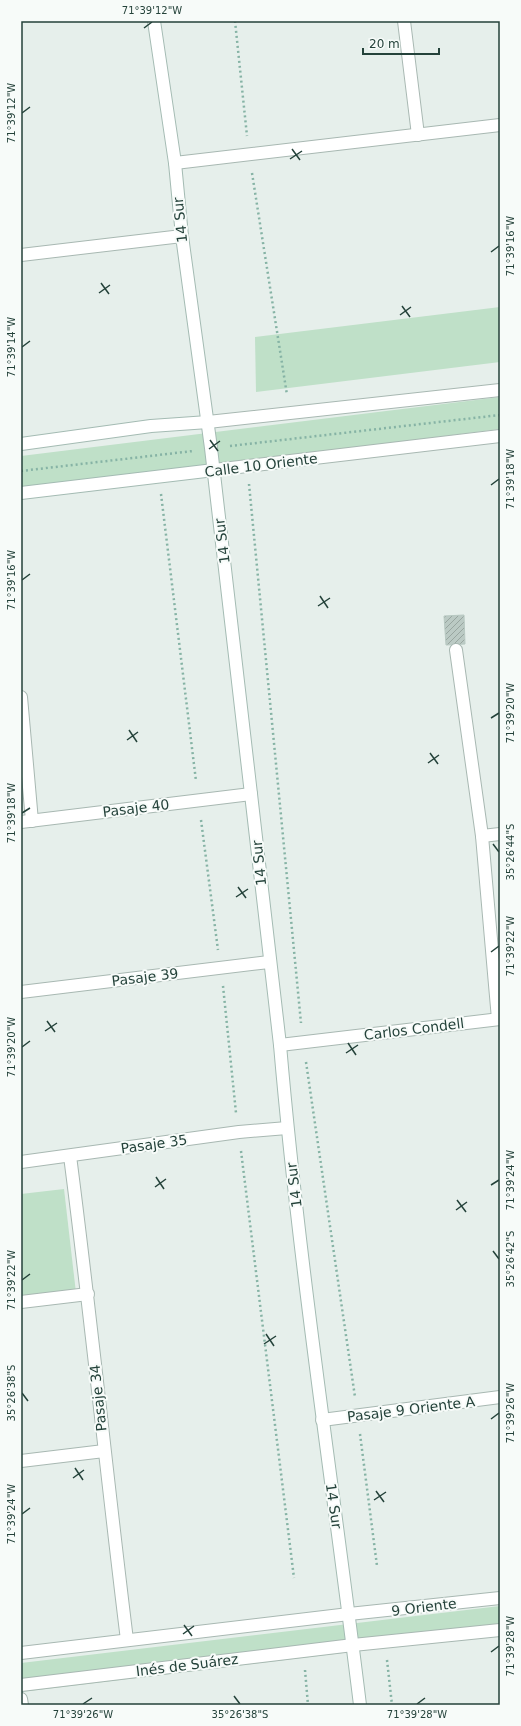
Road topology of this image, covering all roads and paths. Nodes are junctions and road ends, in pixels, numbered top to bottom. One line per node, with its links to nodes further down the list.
1 (154, 21): 7 (street, 14 Sur)
2 (235, 21): 6 (path)
3 (404, 21): 5 (street)
4 (500, 125): 5 (street)
5 (418, 135): 6 (street)
6 (249, 154): 7 (street); 11 (path)
7 (175, 163): 8 (street, 14 Sur)
8 (182, 236): 9 (street); 13 (street, 14 Sur)
9 (21, 255)
10 (500, 390): 11 (street)
11 (290, 414): 13 (street)
12 (500, 414): 16 (path)
13 (208, 422): 15 (street); 16 (street, 14 Sur)
14 (500, 436): 17 (street, Calle 10 Oriente)
15 (21, 444)
16 (212, 448): 17 (street, 14 Sur); 18 (path)
17 (214, 470): 19 (street, Calle 10 Oriente); 23 (street, 14 Sur)
18 (21, 471)
19 (21, 493)
20 (161, 494): 24 (path)
21 (456, 650): 27 (street)
22 (21, 697): 25 (street)
23 (251, 794): 24 (street, Pasaje 40); 28 (street, 14 Sur)
24 (199, 800): 25 (street, Pasaje 40); 29 (path)
25 (27, 821)
26 (500, 834): 27 (street)
27 (482, 836): 31 (street)
28 (269, 962): 29 (street, Pasaje 39); 32 (street, 14 Sur)
29 (220, 967): 30 (street, Pasaje 39); 34 (path)
30 (21, 992)
31 (499, 1019): 32 (street, Carlos Condell)
32 (280, 1045): 33 (street, 14 Sur)
33 (287, 1128): 34 (street, Pasaje 35); 40 (street, 14 Sur)
34 (238, 1132): 35 (street, Pasaje 35); 43 (path)
35 (70, 1156): 36 (street, Pasaje 35); 37 (street, Pasaje 34)
36 (21, 1162)
37 (88, 1294): 38 (street); 41 (street, Pasaje 34)
38 (21, 1302)
39 (500, 1397): 40 (street, Pasaje 9 Oriente A)
40 (322, 1420): 45 (street, 14 Sur)
41 (104, 1451): 42 (street); 47 (street, Pasaje 34)
42 (21, 1461)
43 (294, 1578)
44 (500, 1598): 45 (street, 9 Oriente)
45 (349, 1614): 47 (street); 48 (street, 14 Sur)
46 (500, 1630): 48 (street)
47 (127, 1640): 49 (street)
48 (353, 1645): 52 (street, Inés de Suárez); 56 (street, 14 Sur)
49 (21, 1653)
50 (387, 1656): 57 (path)
51 (304, 1667): 55 (path)
52 (21, 1685)
53 (21, 1699): 54 (street)
54 (22, 1705)
55 (308, 1705)
56 (360, 1705)
57 (392, 1705)

